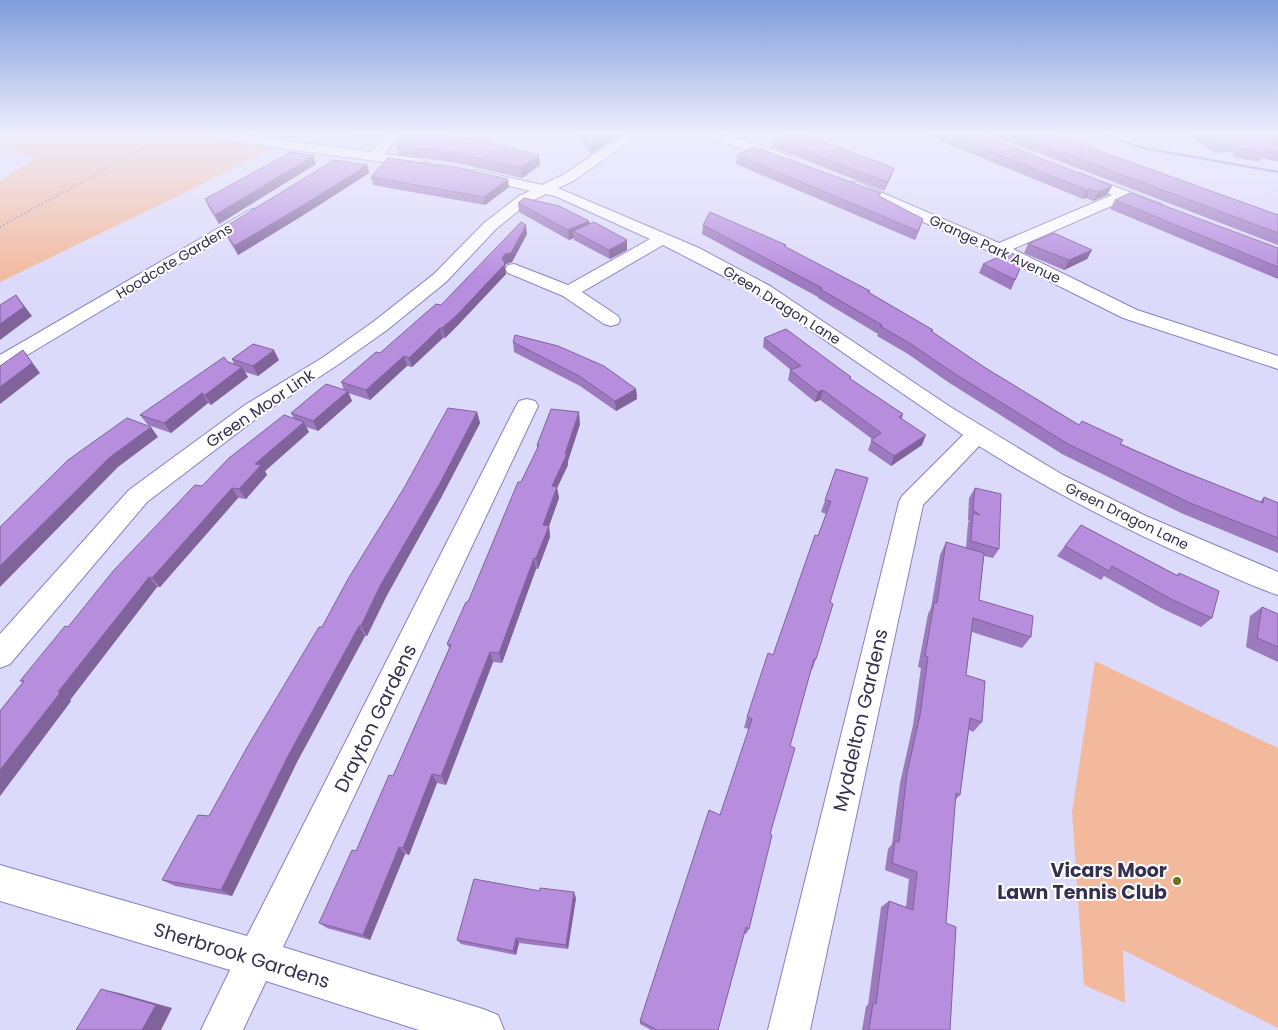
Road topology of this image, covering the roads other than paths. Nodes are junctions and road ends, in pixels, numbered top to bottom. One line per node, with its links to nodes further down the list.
1 (517, 183): 5 (street, Green Dragon Lane)
2 (557, 183): 5 (street, Green Moor Link)
3 (847, 183): 10 (street, Grange Park Avenue)
4 (1095, 183): 6 (street)
5 (544, 189): 9 (street, Green Dragon Lane); 19 (street, Green Moor Link)
6 (1125, 195): 8 (street); 10 (street)
7 (270, 203): 14 (street, Hoodcote Gardens)
8 (1170, 212)
9 (662, 239): 12 (street); 17 (street, Green Dragon Lane)
10 (999, 249): 15 (street, Grange Park Avenue)
11 (514, 269): 12 (street)
12 (569, 292): 13 (street)
13 (611, 320)
14 (0, 363)
15 (1278, 363)
16 (527, 406): 21 (street, Drayton Gardens)
17 (977, 434): 18 (street, Green Dragon Lane); 24 (street, Myddelton Gardens)
18 (1278, 584)
19 (0, 655)
20 (0, 883): 21 (street, Sherbrook Gardens)
21 (258, 959): 22 (street, Drayton Gardens); 23 (street, Sherbrook Gardens)
22 (222, 1030)
23 (483, 1030)
24 (788, 1030)

